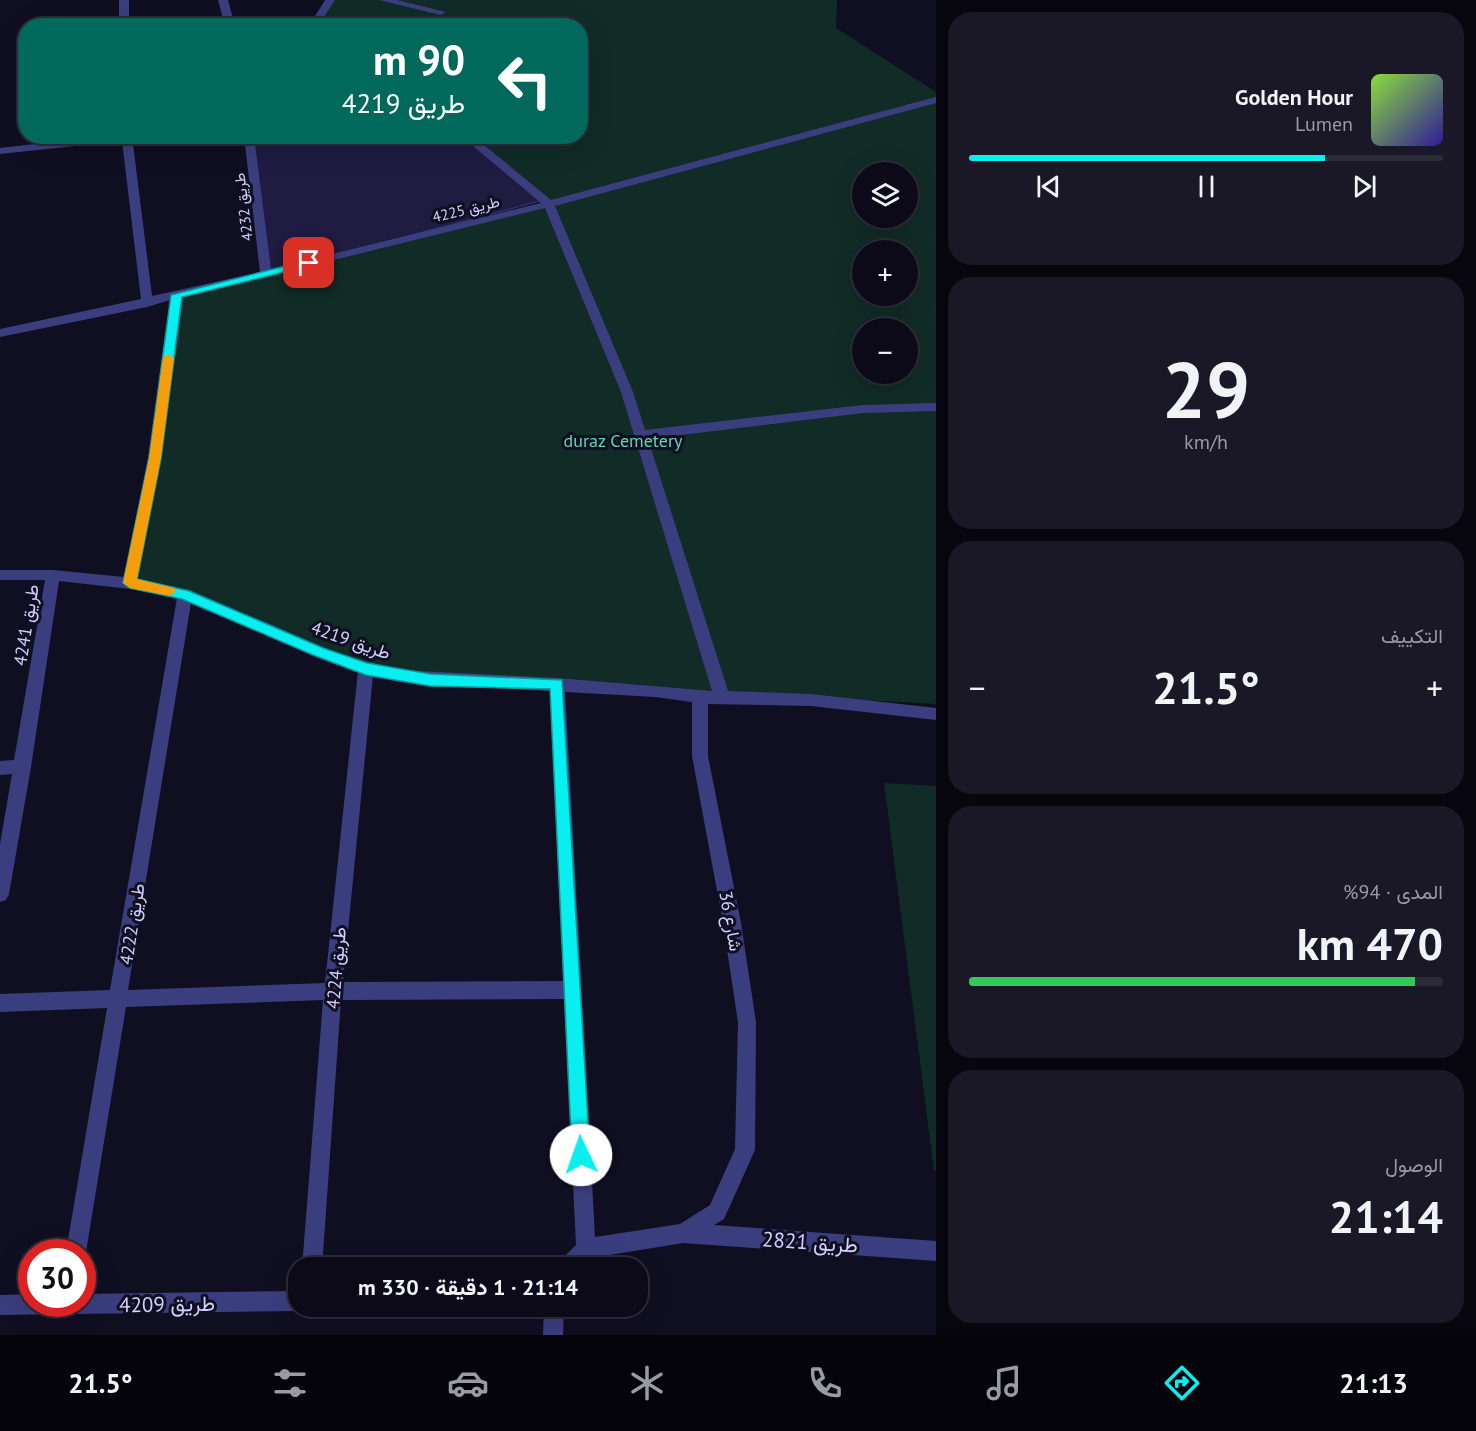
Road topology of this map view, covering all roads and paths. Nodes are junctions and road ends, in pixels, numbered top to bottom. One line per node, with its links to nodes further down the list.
1 (124, 0): 6 (street)
2 (223, 0): 7 (street)
3 (330, 0): 8 (street)
4 (384, 0): 5 (street)
5 (441, 12)
6 (124, 18)
7 (228, 18)
8 (318, 18)
9 (936, 100): 15 (street, طريق 4225)
10 (64, 144): 14 (street)
11 (128, 144): 18 (street)
12 (250, 144): 16 (street, طريق 4232)
13 (476, 144): 15 (street)
14 (0, 151)
15 (549, 204): 16 (street, طريق 4225); 21 (street)
16 (266, 274): 17 (street, طريق 4225)
17 (177, 295): 18 (street, طريق 4225); 24 (street)
18 (147, 303): 19 (street, طريق 4225)
19 (0, 333)
20 (936, 407): 21 (street)
21 (640, 435): 29 (street)
22 (53, 575): 23 (street, طريق 4219); 24 (street, طريق 4219); 31 (street, طريق 4241)
23 (0, 576)
24 (130, 583): 25 (street, طريق 4219)
25 (185, 594): 26 (street, طريق 4219); 36 (street, طريق 4222)
26 (366, 669): 27 (street, طريق 4219); 35 (street, طريق 4224)
27 (557, 684): 28 (street, طريق 4219); 34 (street)
28 (700, 697): 29 (street); 38 (street, شارع 36)
29 (722, 698): 30 (street)
30 (936, 714)
31 (23, 767): 32 (street); 33 (street, طريق 4241)
32 (0, 768)
33 (0, 894)
34 (573, 990): 35 (street); 40 (street)
35 (333, 991): 36 (street); 42 (street, طريق 4224)
36 (120, 998): 37 (street); 39 (street, طريق 4222)
37 (0, 1003)
38 (683, 1233): 40 (street, شارع 36); 41 (street, طريق 2821)
39 (78, 1239)
40 (586, 1249): 43 (street)
41 (936, 1251)
42 (313, 1257)
43 (578, 1257)
44 (288, 1301): 45 (street, طريق 4209)
45 (96, 1304)
46 (0, 1305): 47 (street, طريق 4209)
47 (18, 1305)
48 (554, 1317): 49 (street)
49 (553, 1335)

